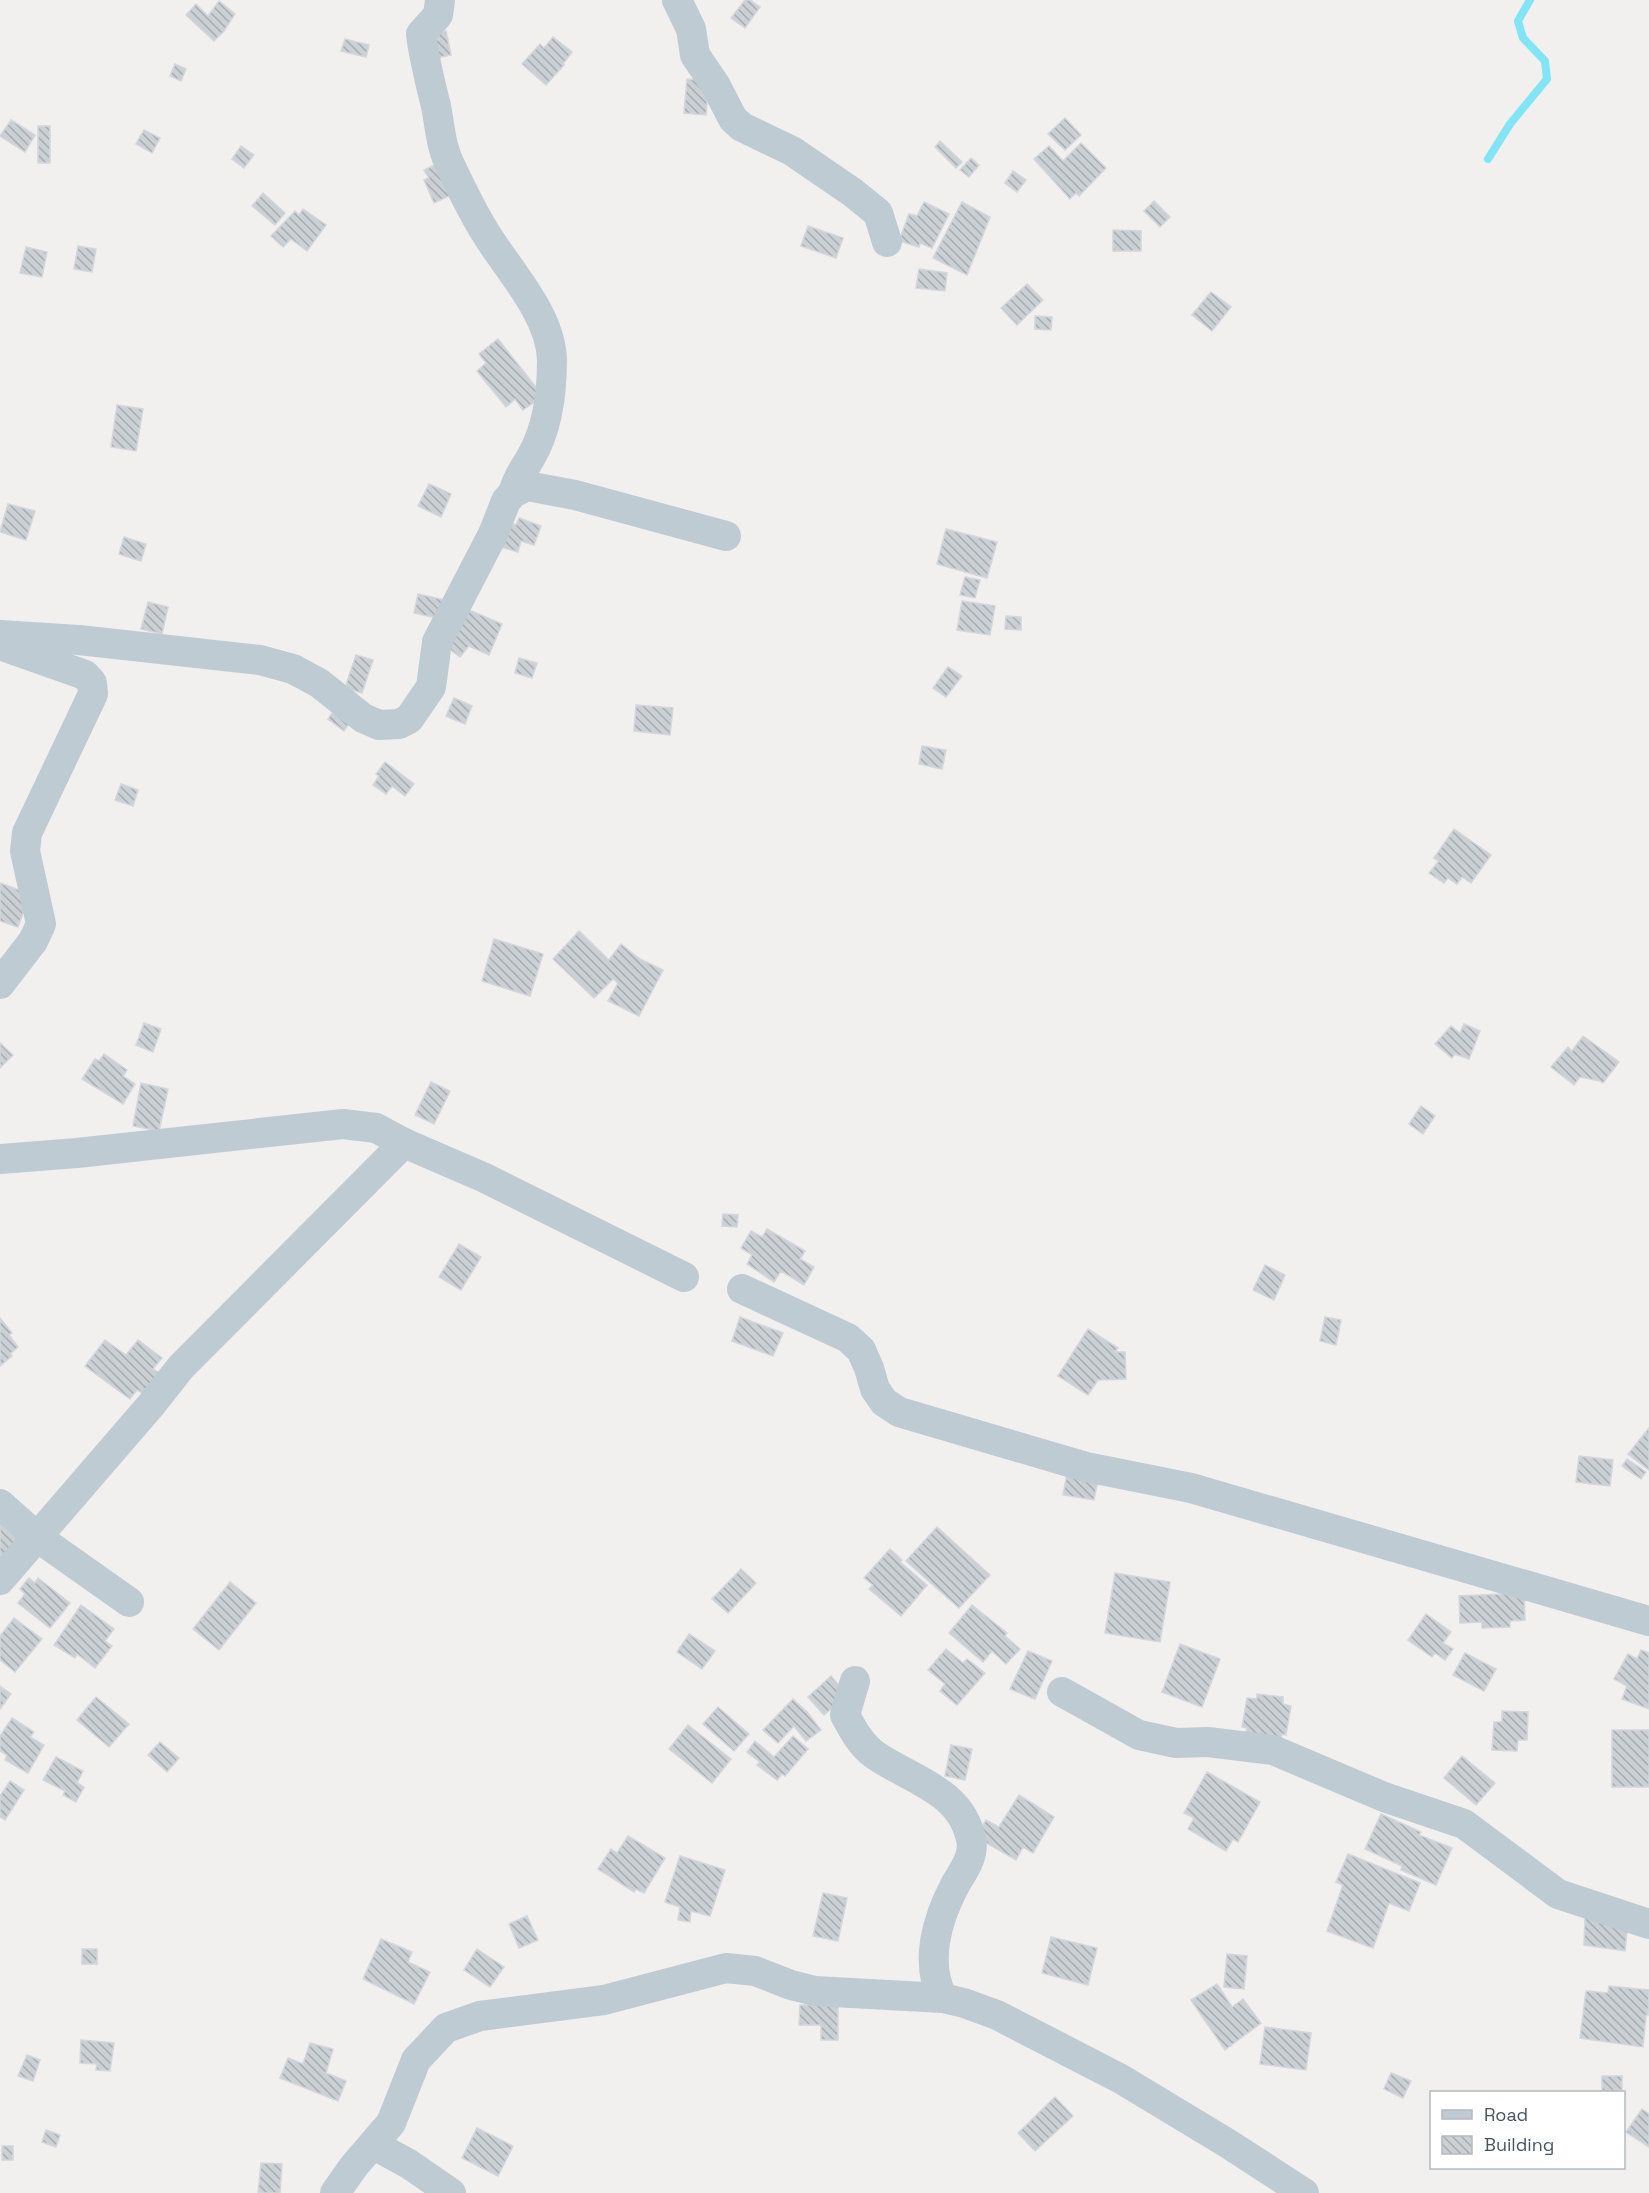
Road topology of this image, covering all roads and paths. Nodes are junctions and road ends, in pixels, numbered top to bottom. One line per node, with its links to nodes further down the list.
1 (441, 0): 4 (street)
2 (677, 0): 3 (street)
3 (887, 242)
4 (513, 493): 5 (street); 6 (street)
5 (726, 536)
6 (0, 635)
7 (0, 645): 8 (street)
8 (0, 984)
9 (404, 1143): 10 (street); 11 (street); 14 (street)
10 (0, 1159)
11 (684, 1277)
12 (742, 1289): 17 (street)
13 (0, 1504): 14 (street)
14 (37, 1537): 15 (street); 16 (street)
15 (0, 1580)
16 (129, 1602)
17 (1649, 1621)
18 (855, 1681): 21 (street)
19 (1062, 1692): 20 (street)
20 (1649, 1924)
21 (943, 1998): 22 (street); 25 (street)
22 (374, 2145): 23 (street); 24 (street)
23 (335, 2193)
24 (451, 2193)
25 (1304, 2193)

